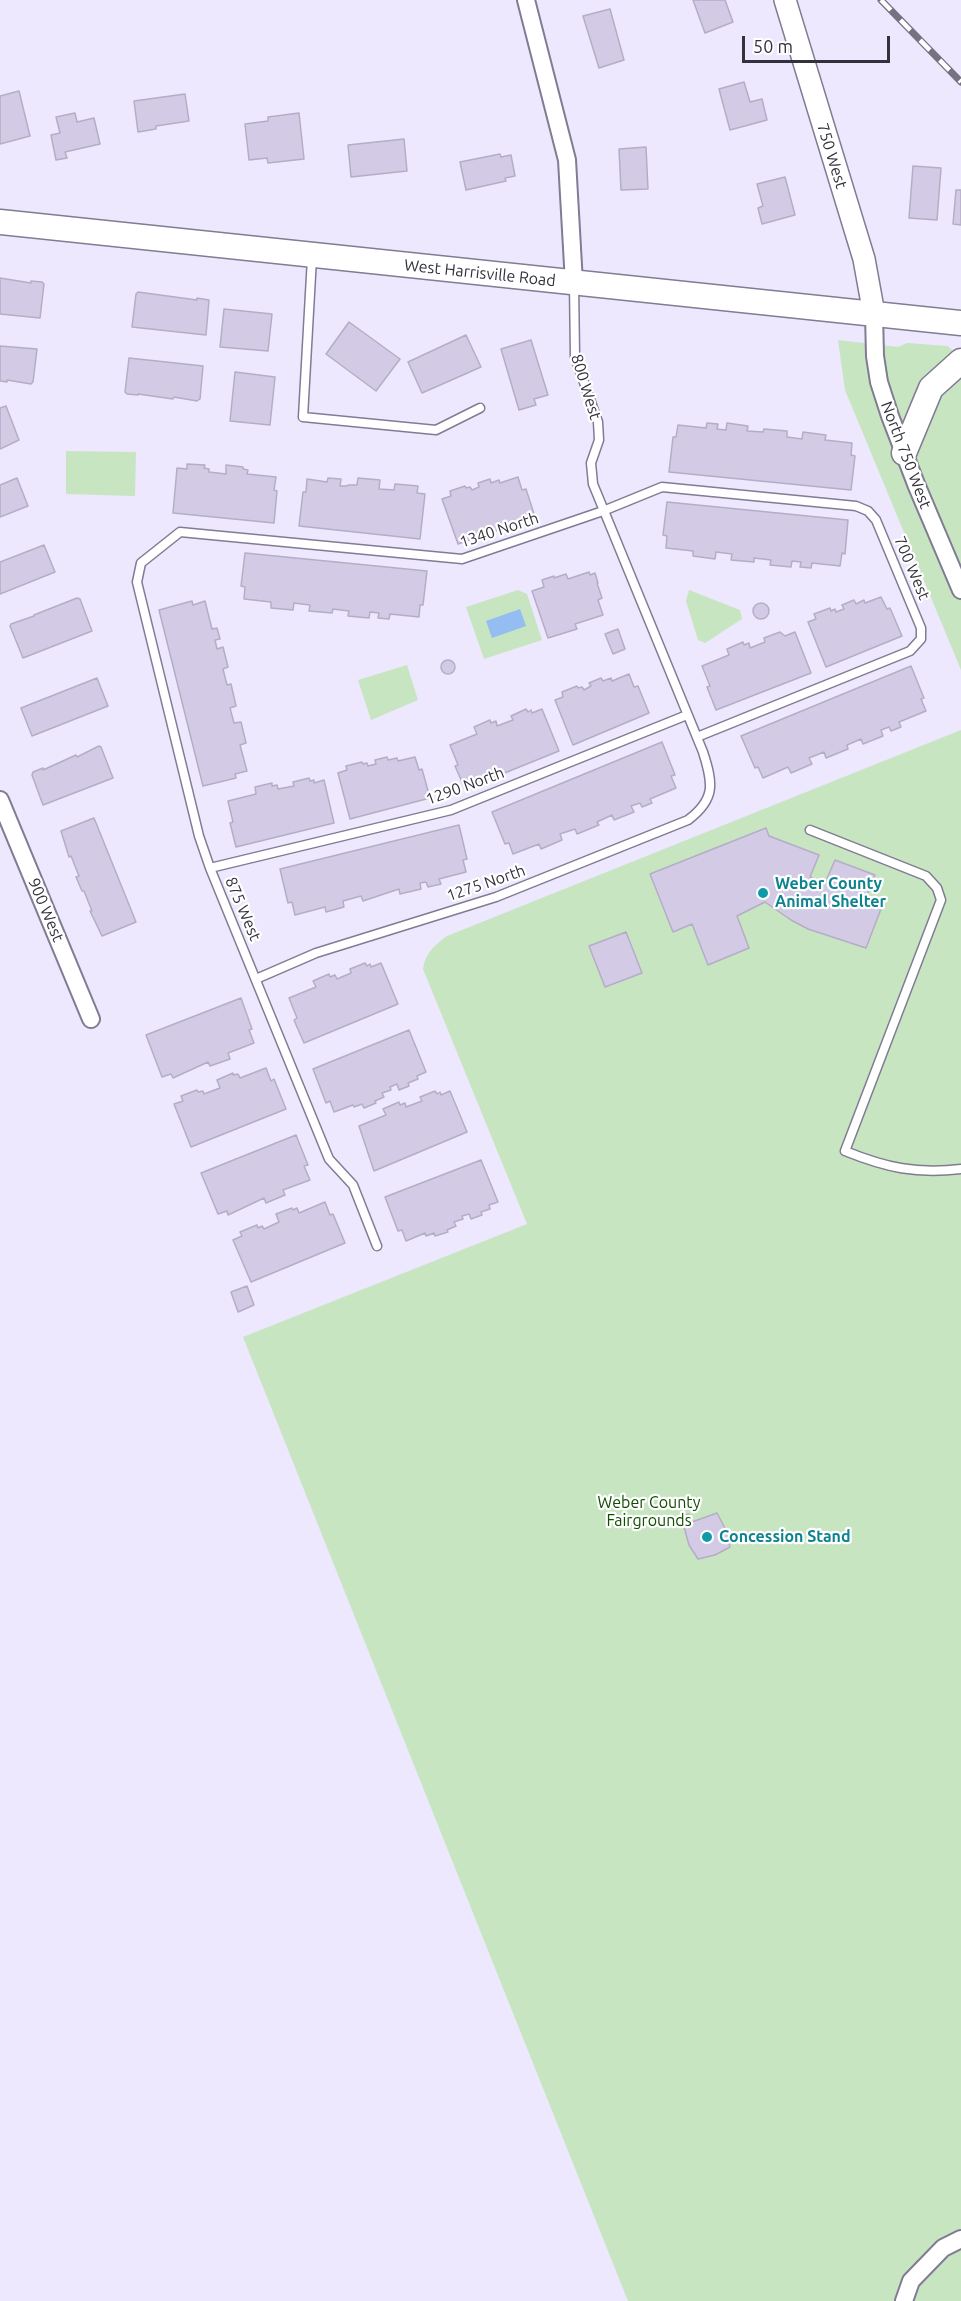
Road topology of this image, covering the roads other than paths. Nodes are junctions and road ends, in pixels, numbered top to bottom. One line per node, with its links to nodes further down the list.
1 (526, 0): 5 (street, 800 West)
2 (785, 0): 6 (street, 750 West)
3 (0, 222): 4 (main road, West Harrisville Road)
4 (312, 254): 5 (main road, West Harrisville Road); 9 (lane)
5 (574, 283): 6 (main road, West Harrisville Road); 11 (lane, 800 West)
6 (874, 314): 7 (main road, West Harrisville Road); 10 (street, North 750 West)
7 (961, 322)
8 (961, 361): 10 (main road)
9 (480, 408)
10 (904, 453): 14 (street, North 750 West)
11 (603, 511): 12 (lane, 1340 North); 13 (lane, 1340 North); 15 (lane, 800 West)
12 (868, 511): 16 (lane, 700 West)
13 (141, 563): 20 (lane, 875 West)
14 (961, 590)
15 (687, 715): 16 (lane, 800 West); 20 (lane, 1290 North)
16 (697, 737): 17 (lane, 800 West)
17 (710, 791): 21 (lane, 1275 North)
18 (0, 800): 22 (street, 900 West)
19 (810, 830): 23 (lane)
20 (210, 868): 21 (lane, 875 West)
21 (256, 979): 24 (lane, 875 West)
22 (92, 1019)
23 (961, 1169)
24 (377, 1246)
25 (961, 2239): 26 (street)
26 (904, 2301)

